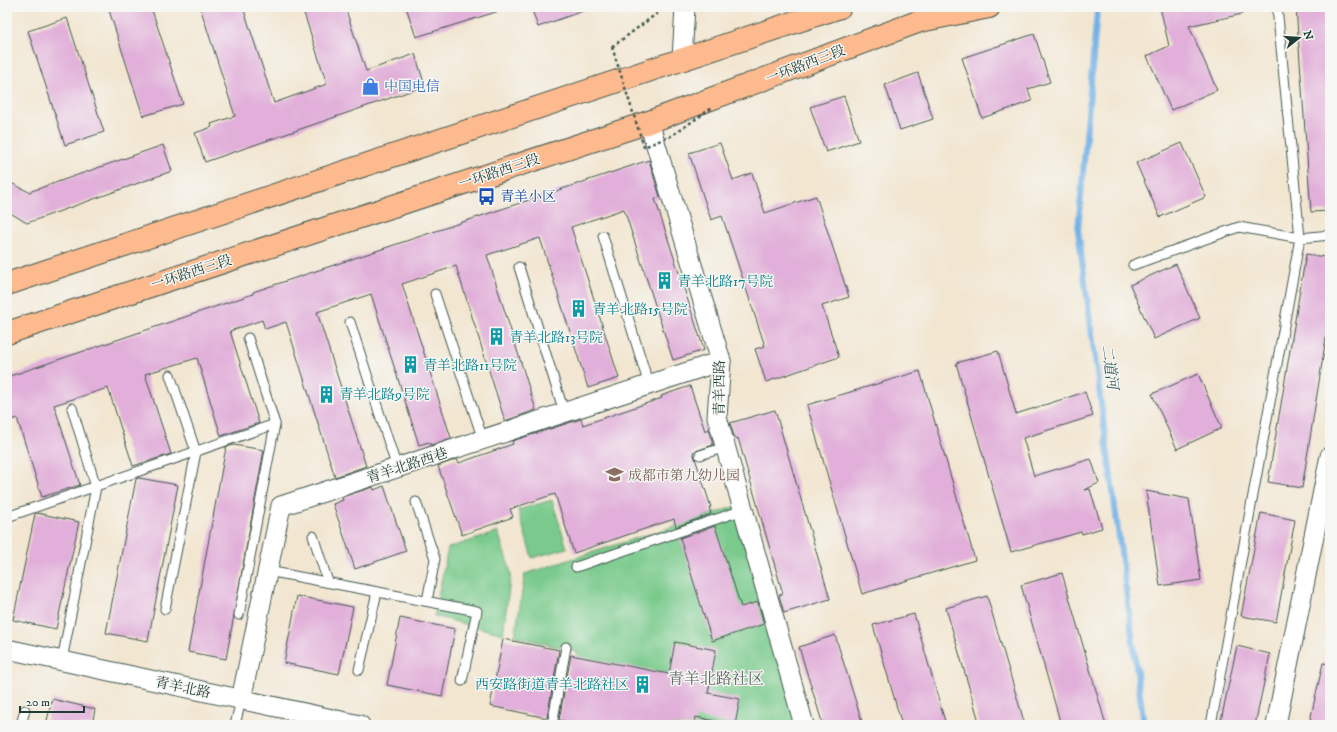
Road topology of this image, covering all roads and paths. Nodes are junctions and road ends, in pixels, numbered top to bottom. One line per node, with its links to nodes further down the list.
1 (660, 7): 9 (path, bridge)
2 (685, 7): 8 (street)
3 (840, 7): 8 (main road)
4 (968, 7): 7 (main road)
5 (989, 7): 7 (main road, 一环路西三段)
6 (1276, 7): 13 (lane)
7 (920, 21): 10 (main road, 一环路西三段)
8 (682, 59): 16 (main road)
9 (712, 108)
10 (649, 122): 19 (main road, 一环路西三段); 21 (street, 青羊西路)
11 (1330, 235): 13 (lane)
12 (603, 236): 23 (lane)
13 (1300, 238): 14 (lane); 57 (lane)
14 (1133, 265)
15 (518, 267): 25 (lane)
16 (7, 284)
17 (435, 294): 27 (lane)
18 (350, 322): 32 (lane)
19 (7, 333)
20 (248, 338): 26 (lane)
21 (721, 361): 23 (street, 青羊北路西巷); 28 (street, 青羊西路)
22 (170, 374): 29 (lane)
23 (649, 385): 25 (street, 青羊北路西巷)
24 (72, 408): 33 (lane)
25 (564, 412): 27 (street, 青羊北路西巷)
26 (275, 424): 29 (lane); 44 (lane)
27 (482, 440): 32 (street, 青羊北路西巷)
28 (726, 446): 30 (lane); 35 (street, 青羊西路)
29 (196, 452): 33 (lane); 43 (lane)
30 (700, 455)
31 (1330, 456): 58 (street)
32 (397, 468): 39 (street, 青羊北路西巷)
33 (96, 487): 36 (lane); 47 (lane)
34 (416, 502): 42 (lane)
35 (743, 510): 38 (lane); 56 (street, 青羊西路)
36 (7, 517)
37 (313, 536): 40 (lane)
38 (576, 567)
39 (268, 571): 40 (lane); 50 (street, 青羊北路西巷)
40 (328, 582): 41 (lane)
41 (377, 592): 42 (lane); 48 (lane)
42 (427, 601): 49 (lane)
43 (166, 609)
44 (239, 616)
45 (566, 647): 55 (lane)
46 (7, 649): 47 (street, 青羊北路)
47 (62, 660): 50 (street, 青羊北路)
48 (359, 670)
49 (462, 681)
50 (240, 700): 53 (lane); 54 (street, 青羊北路)
51 (25, 710): 52 (lane)
52 (21, 725)
53 (235, 725)
54 (360, 725)
55 (552, 725)
56 (804, 725)
57 (1211, 725)
58 (1276, 725)

